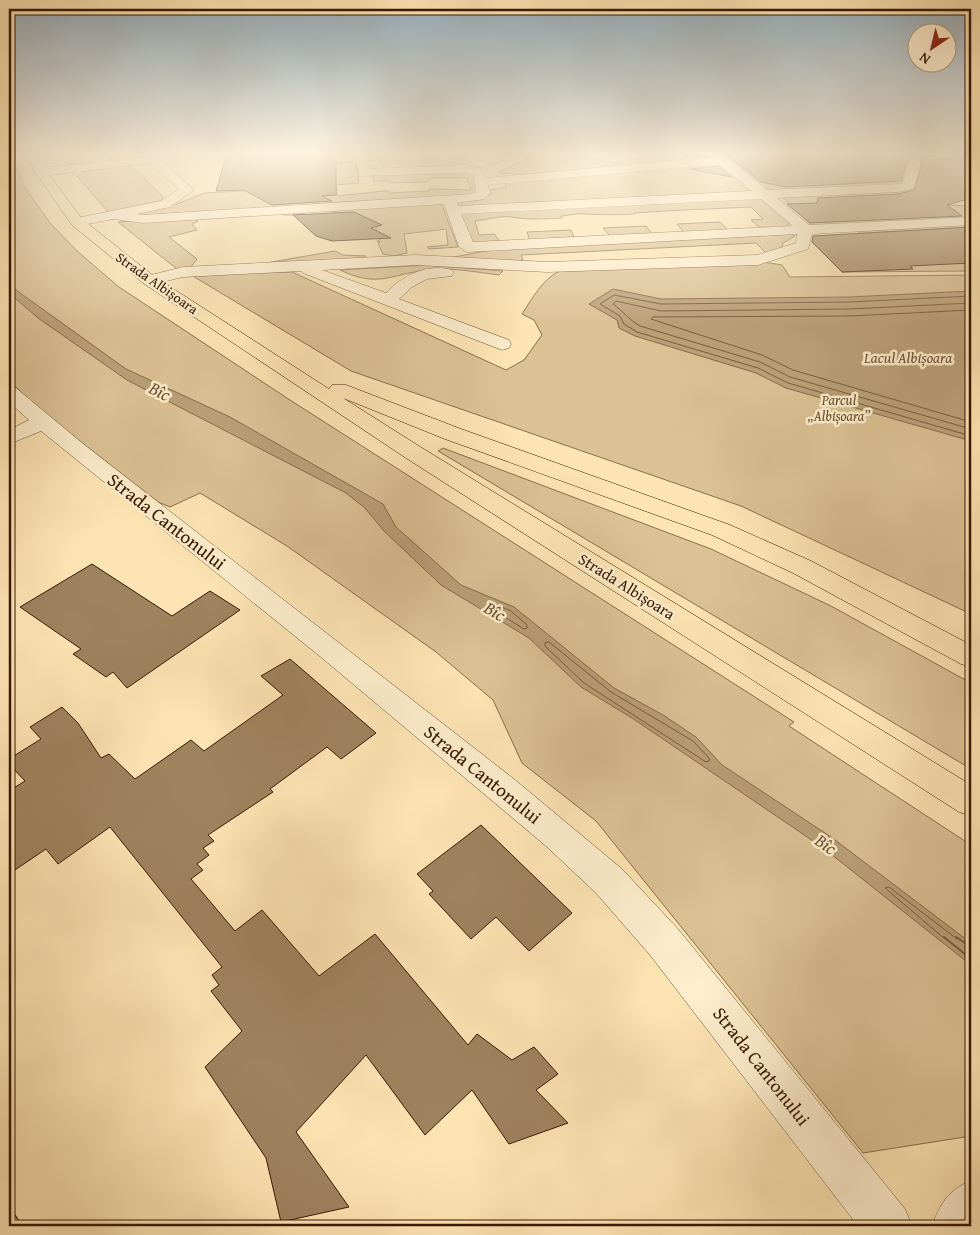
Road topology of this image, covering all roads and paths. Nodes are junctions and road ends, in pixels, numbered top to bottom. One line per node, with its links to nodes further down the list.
1 (70, 211): 8 (main road, Strada Albișoara)
2 (135, 211): 6 (street)
3 (326, 211): 6 (street)
4 (452, 211): 9 (street)
5 (784, 211): 9 (street)
6 (115, 215): 8 (street)
7 (971, 221): 9 (street)
8 (78, 222): 13 (main road, Strada Albișoara)
9 (805, 229): 11 (street)
10 (417, 248): 11 (street)
11 (401, 261): 12 (street)
12 (299, 266): 13 (street); 15 (street)
13 (149, 280): 17 (main road, Strada Albișoara)
14 (518, 281): 15 (street)
15 (388, 301): 16 (street)
16 (502, 344)
17 (284, 367): 21 (main road, Strada Albișoara); 22 (main road, Strada Albișoara)
18 (9, 392): 19 (street, Strada Cantonului)
19 (42, 422): 20 (street); 26 (street, Strada Cantonului)
20 (9, 438)
21 (466, 439): 22 (main road); 23 (main road, Strada Albișoara)
22 (414, 453): 24 (main road, Strada Albișoara)
23 (964, 651)
24 (971, 802)
25 (971, 1204): 27 (street)
26 (888, 1226)
27 (956, 1226)

